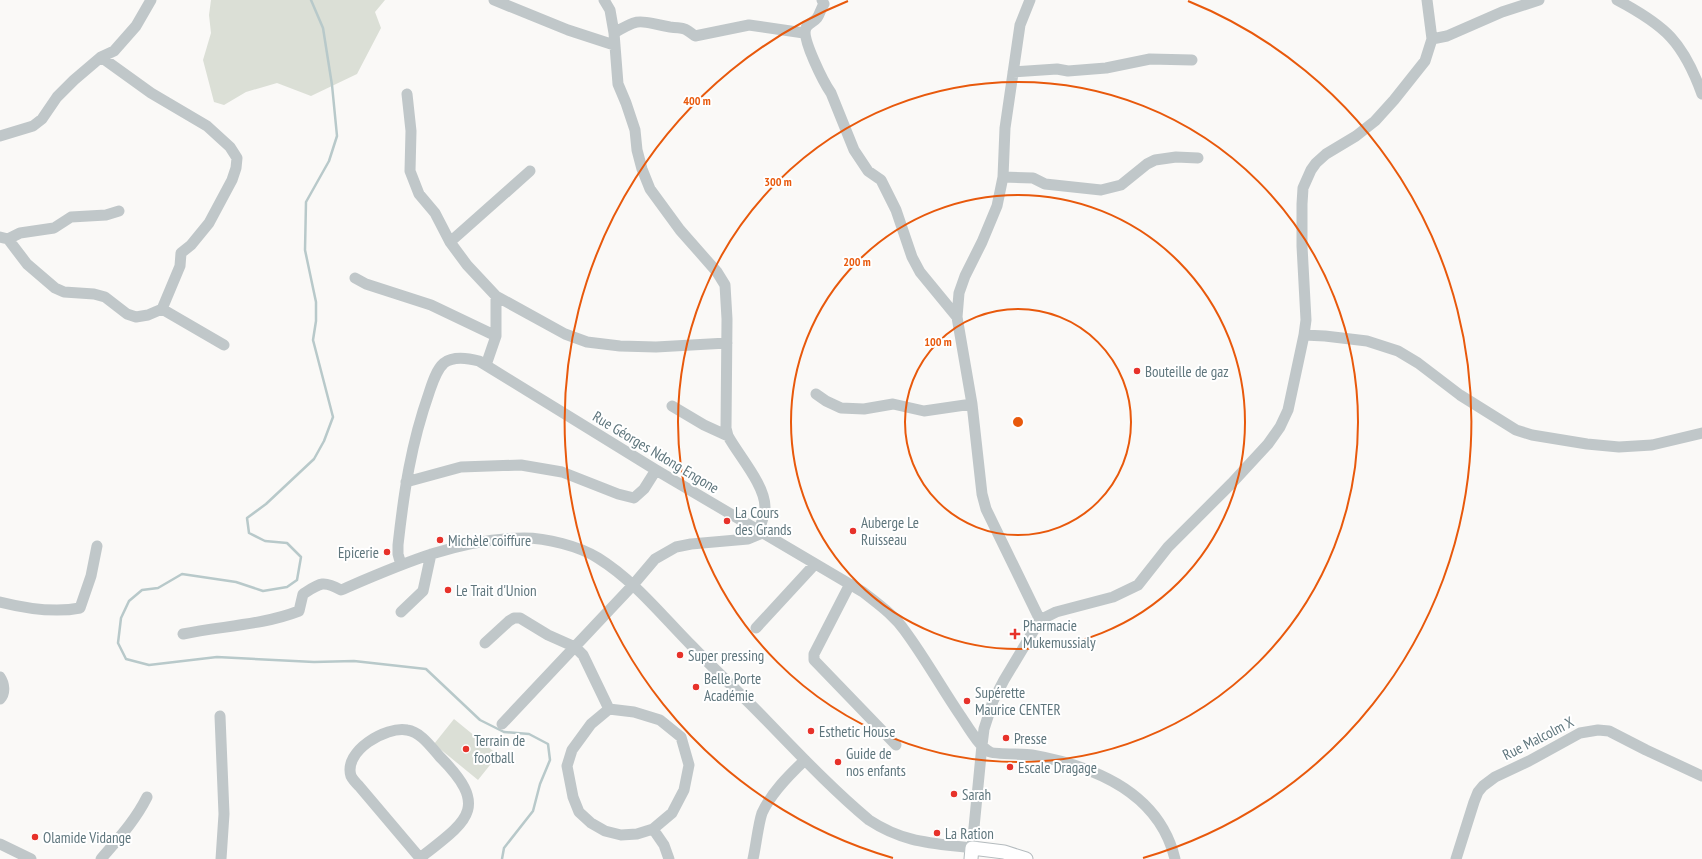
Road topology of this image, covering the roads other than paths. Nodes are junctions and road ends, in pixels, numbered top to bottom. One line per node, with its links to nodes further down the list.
1 (151, 0): 13 (street)
2 (494, 0): 12 (street)
3 (604, 0): 10 (street)
4 (822, 0): 9 (street)
5 (1030, 0): 15 (street)
6 (1427, 0): 11 (street)
7 (1539, 0): 11 (street)
8 (1617, 0): 17 (street)
9 (804, 33): 10 (street); 28 (street)
10 (614, 34): 12 (street)
11 (1432, 39): 29 (street)
12 (614, 45): 31 (street)
13 (101, 57): 18 (street); 27 (street)
14 (1192, 60): 15 (street)
15 (1013, 72): 21 (street)
16 (407, 94): 24 (street)
17 (1702, 94)
18 (0, 136)
19 (1198, 158): 21 (street)
20 (530, 171): 24 (street)
21 (1003, 177): 28 (street)
22 (119, 211): 23 (street)
23 (4, 238): 27 (street)
24 (450, 242): 26 (street)
25 (355, 278): 30 (street)
26 (496, 296): 30 (street); 31 (street)
27 (162, 309): 32 (street)
28 (957, 317): 35 (street)
29 (1304, 335): 37 (street); 50 (street)
30 (496, 336): 33 (street)
31 (727, 343): 38 (street)
32 (224, 345)
33 (486, 365): 39 (street, Rue Géorges Ndong Engone); 40 (street, Rue Géorges Ndong Engone)
34 (816, 394): 35 (street)
35 (972, 404): 50 (street)
36 (672, 406): 38 (street)
37 (1702, 433)
38 (728, 436): 41 (street)
39 (656, 470): 40 (street); 41 (street, Rue Géorges Ndong Engone)
40 (406, 482): 45 (street, Rue Géorges Ndong Engone)
41 (760, 532): 44 (street, Rue Géorges Ndong Engone); 47 (street)
42 (97, 546): 48 (street)
43 (431, 554): 45 (street); 47 (street); 49 (street)
44 (815, 564): 46 (street, Rue Géorges Ndong Engone); 51 (street)
45 (401, 565): 52 (street)
46 (850, 584): 60 (street); 61 (street, Rue Géorges Ndong Engone)
47 (633, 585): 54 (street); 62 (street)
48 (0, 602)
49 (402, 612)
50 (1040, 620): 61 (street)
51 (756, 628)
52 (183, 634)
53 (485, 643): 54 (street)
54 (575, 647): 57 (street); 59 (street)
55 (0, 677): 56 (street)
56 (0, 699)
57 (609, 709): 65 (street); 65 (street)
58 (220, 716): 71 (street)
59 (502, 724)
60 (896, 745)
61 (982, 745): 67 (street); 75 (street)
62 (805, 760): 67 (street); 73 (street)
63 (1702, 776): 76 (street, Rue Malcolm X)
64 (147, 797): 70 (street)
65 (653, 829): 72 (street)
66 (0, 844): 69 (street)
67 (972, 853): 74 (main road)
68 (421, 858): 68 (street)
69 (31, 859)
70 (101, 859)
71 (221, 859)
72 (669, 859)
73 (753, 859)
74 (1026, 859)
75 (1175, 859)
76 (1456, 859)

